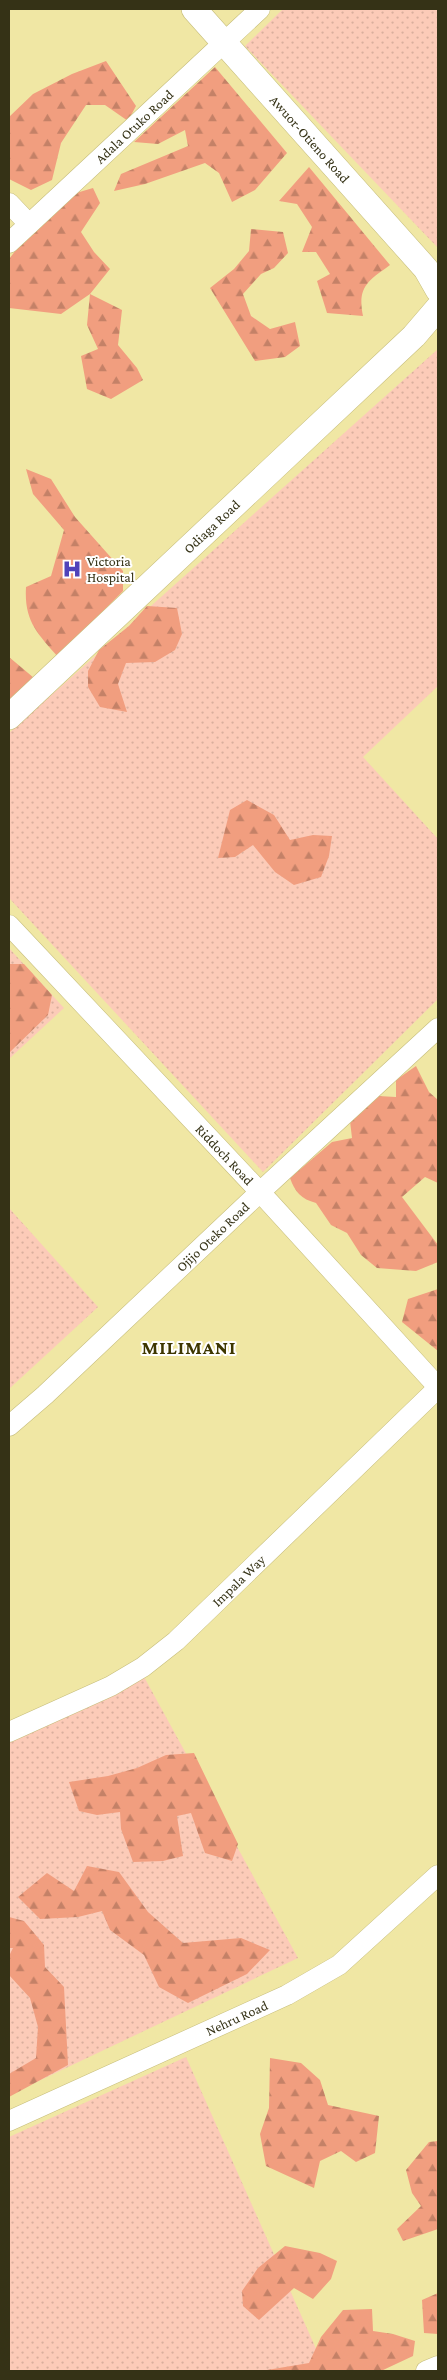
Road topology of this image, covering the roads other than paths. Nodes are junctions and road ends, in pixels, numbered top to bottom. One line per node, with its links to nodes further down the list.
1 (194, 9): 3 (main road, Awuor-Otieno Road)
2 (260, 9): 3 (street, Adala Otuko Road)
3 (224, 41): 5 (street, Adala Otuko Road); 7 (main road, Awuor-Otieno Road)
4 (9, 203): 5 (street)
5 (29, 224): 6 (street, Adala Otuko Road)
6 (9, 243)
7 (435, 281): 8 (main road, Awuor-Otieno Road)
8 (438, 308): 10 (main road, Odiaga Road)
9 (438, 323): 10 (main road, Odiaga Road)
10 (414, 336): 11 (main road, Odiaga Road)
11 (9, 717)
12 (9, 925): 14 (street, Riddoch Road)
13 (438, 1028): 14 (street, Ojijo Oteko Road)
14 (260, 1192): 15 (street, Riddoch Road); 16 (street, Ojijo Oteko Road)
15 (438, 1387): 17 (street, Impala Way)
16 (9, 1426)
17 (9, 1732)
18 (438, 1875): 19 (street, Nehru Road)
19 (9, 2121)
20 (438, 2366): 21 (street)
21 (426, 2371)

